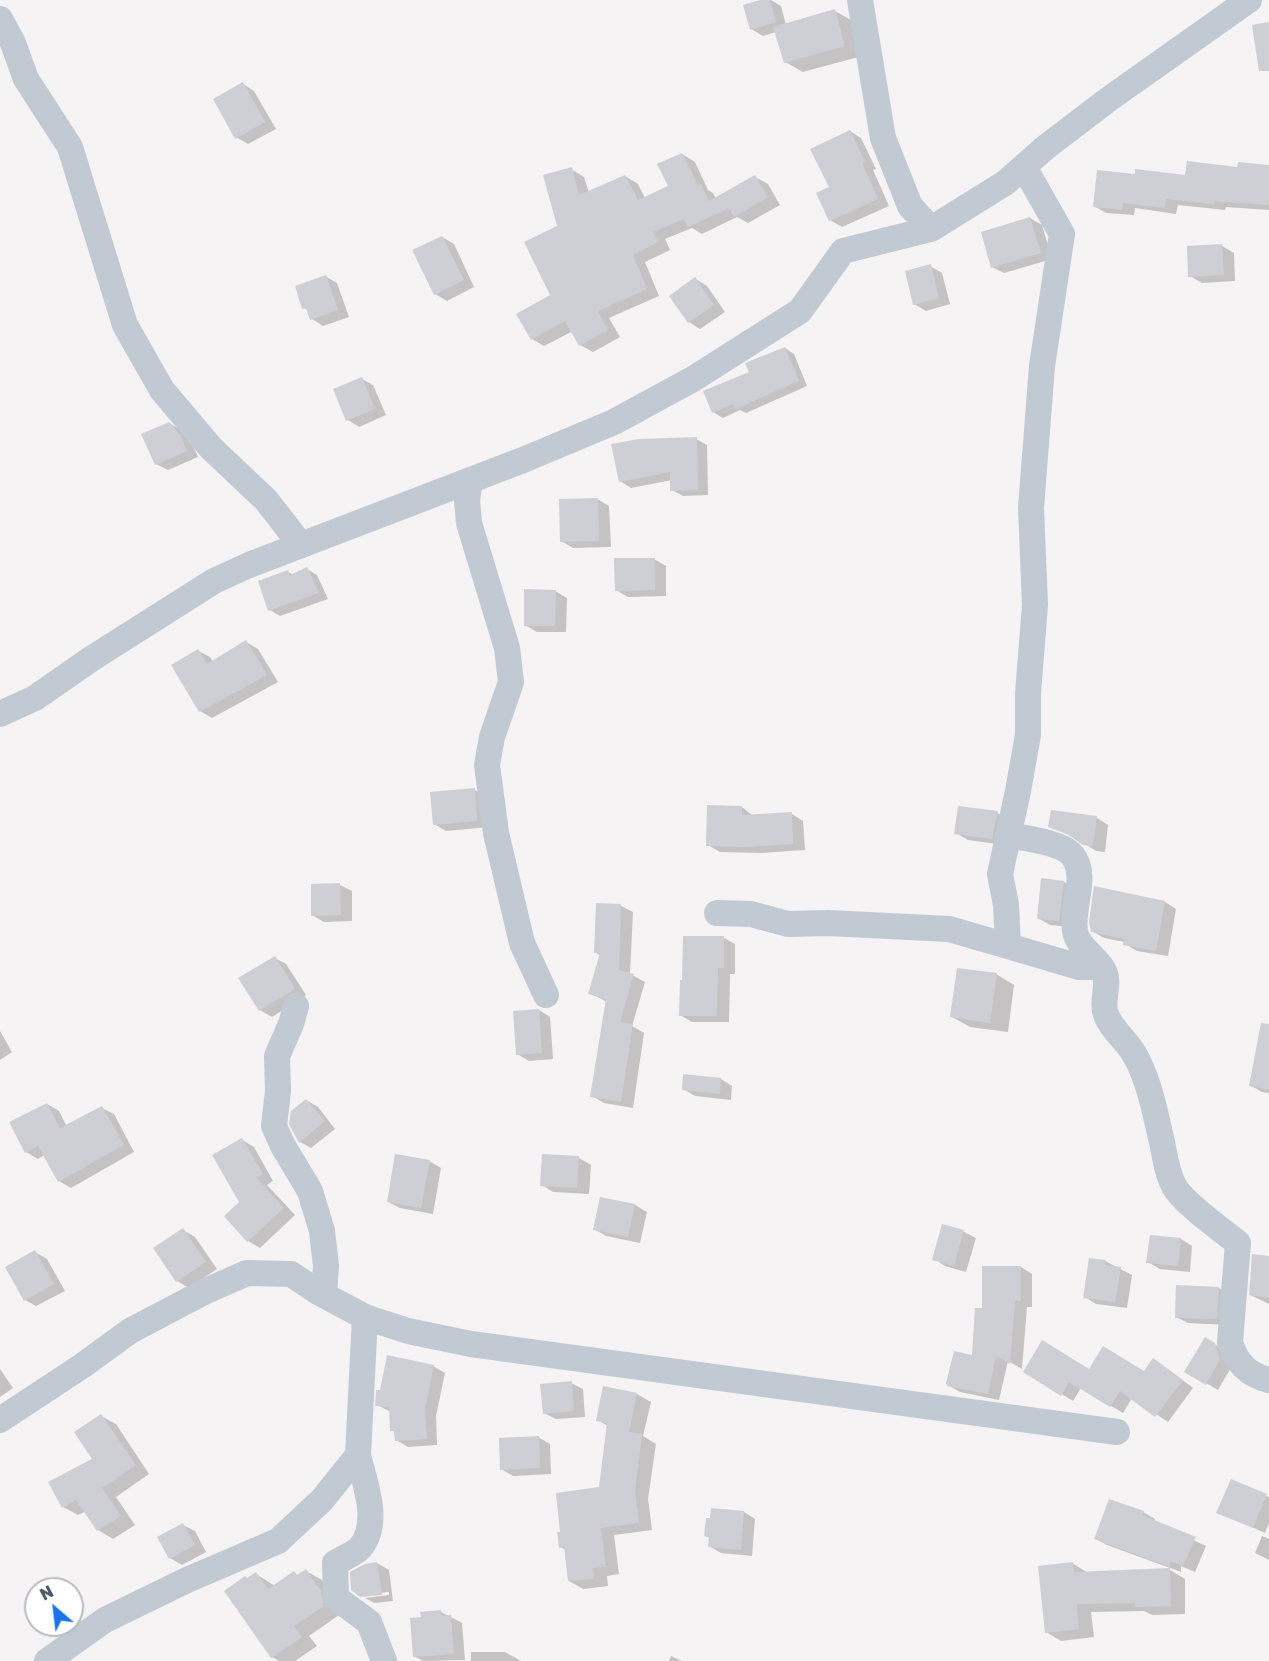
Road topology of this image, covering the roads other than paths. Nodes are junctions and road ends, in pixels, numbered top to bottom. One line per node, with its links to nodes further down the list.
1 (860, 0): 5 (street)
2 (1249, 0): 4 (street)
3 (0, 19): 7 (street)
4 (1024, 168): 5 (street); 9 (street)
5 (932, 229): 6 (street)
6 (470, 480): 7 (street); 13 (street)
7 (300, 545): 8 (street)
8 (0, 714)
9 (1008, 836): 11 (street); 12 (street)
10 (717, 913): 11 (street)
11 (1008, 946): 12 (street)
12 (1101, 967): 17 (street)
13 (546, 995)
14 (296, 1006): 15 (street)
15 (324, 1295): 16 (street); 18 (street)
16 (364, 1317): 19 (street); 20 (street)
17 (1269, 1380)
18 (0, 1420)
19 (1117, 1432)
20 (358, 1455): 21 (street); 22 (street)
21 (47, 1661)
22 (384, 1661)

